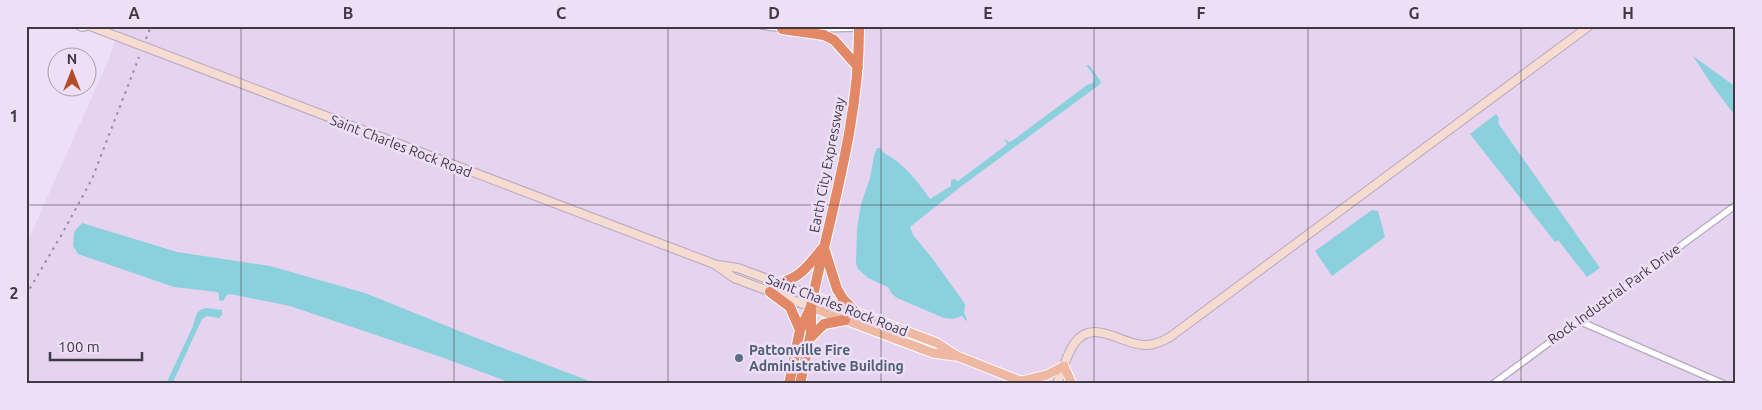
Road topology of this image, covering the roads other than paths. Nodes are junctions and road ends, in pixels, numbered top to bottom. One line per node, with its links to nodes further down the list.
1 (78, 26): 2 (street, Saint Charles Rock Road)
2 (90, 26): 11 (street, Saint Charles Rock Road)
3 (762, 26): 7 (street)
4 (794, 26): 7 (highway)
5 (1589, 26): 22 (street)
6 (859, 27): 7 (street); 8 (highway, Earth City Expressway)
7 (782, 29): 8 (highway)
8 (858, 67): 10 (highway, Earth City Expressway)
9 (1736, 205): 18 (street, Rock Industrial Park Drive)
10 (824, 247): 12 (highway); 14 (highway, Earth City Expressway); 16 (highway)
11 (714, 264): 12 (street, Saint Charles Rock Road); 13 (street, Saint Charles Rock Road)
12 (780, 283): 14 (street, Saint Charles Rock Road)
13 (770, 292): 15 (street, Saint Charles Rock Road); 19 (highway)
14 (813, 296): 15 (highway, Earth City Expressway); 16 (main road, Saint Charles Rock Road)
15 (810, 307): 17 (main road, Saint Charles Rock Road); 19 (highway, Earth City Expressway); 20 (highway, Earth City Expressway)
16 (855, 312): 21 (main road, Saint Charles Rock Road)
17 (846, 320): 20 (highway); 21 (main road, Saint Charles Rock Road)
18 (1579, 321): 28 (street, Rock Industrial Park Drive); 29 (street)
19 (800, 330): 24 (highway, Earth City Expressway)
20 (809, 339): 25 (highway, Earth City Expressway)
21 (957, 356): 23 (main road, Saint Charles Rock Road)
22 (1064, 366): 23 (main road); 26 (street); 27 (main road)
23 (1024, 382)
24 (788, 384)
25 (800, 384)
26 (1057, 384)
27 (1072, 384)
28 (1493, 384)
29 (1724, 384)

